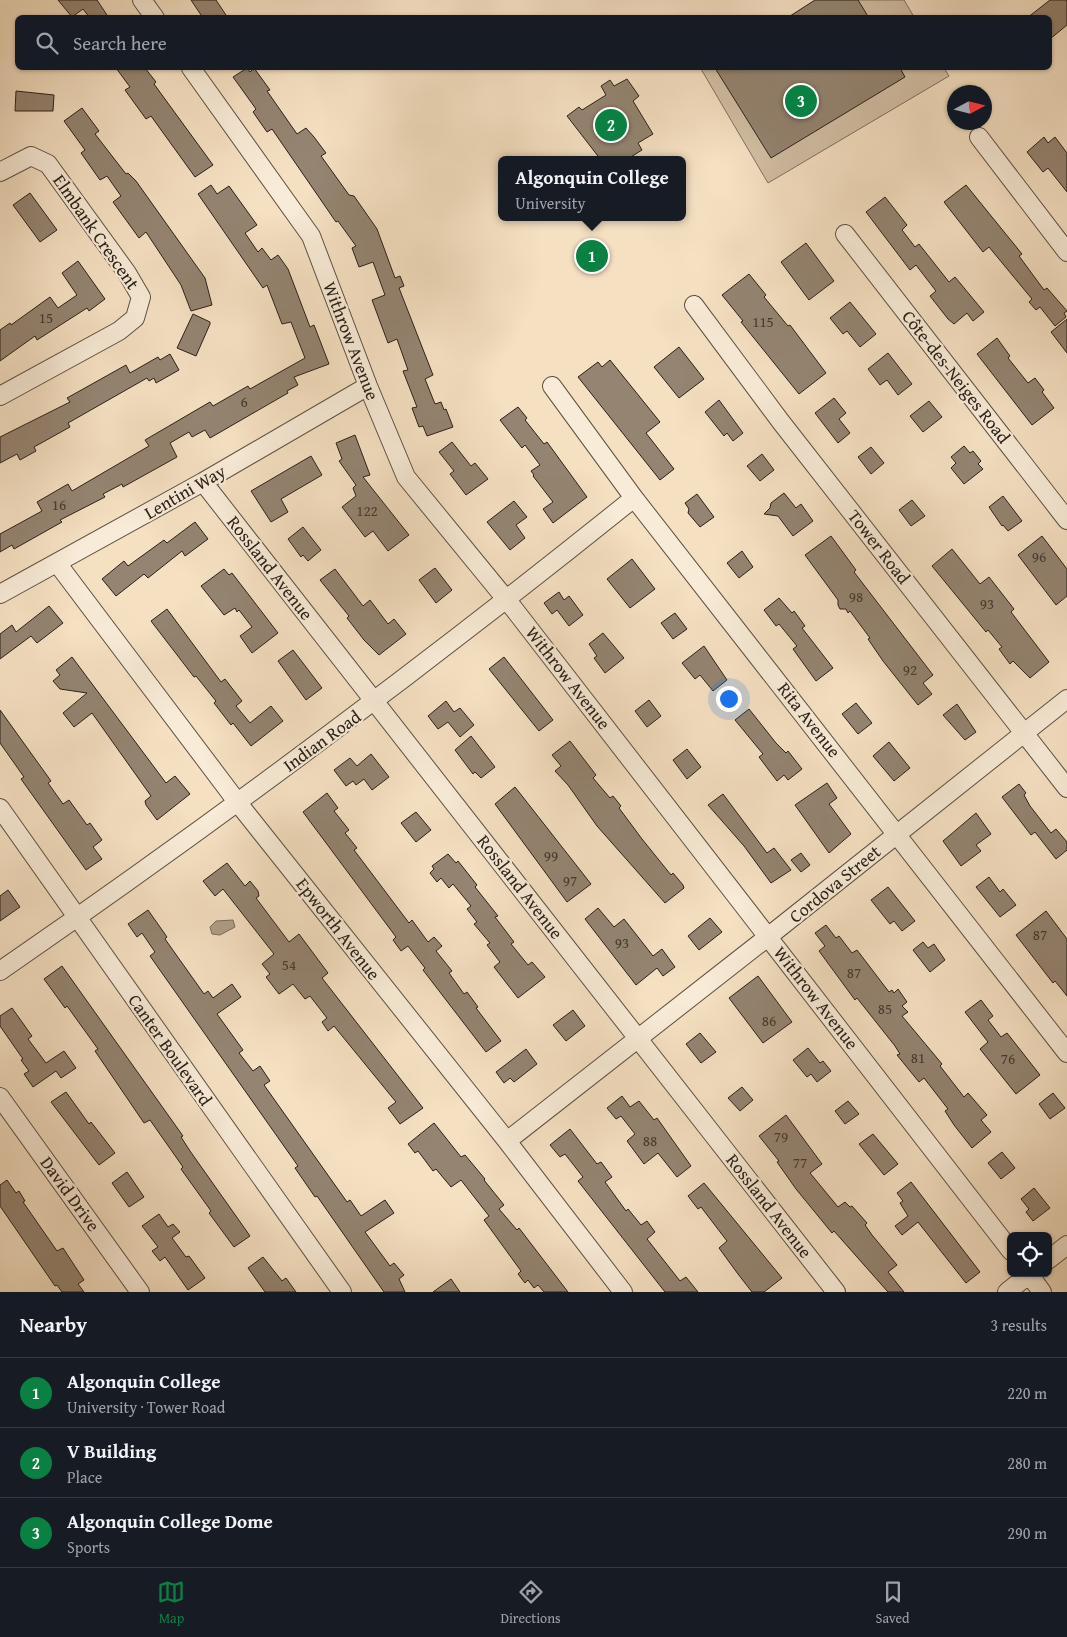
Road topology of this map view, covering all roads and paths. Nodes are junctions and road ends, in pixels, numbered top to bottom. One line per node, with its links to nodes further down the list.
1 (142, 0): 2 (street)
2 (153, 15)
3 (192, 70): 9 (street, Withrow Avenue)
4 (980, 136): 7 (street)
5 (0, 172): 11 (street, Elmbank Crescent)
6 (844, 234): 14 (street, Côte-des-Neiges Road)
7 (1067, 252)
8 (694, 304): 20 (street, Tower Road)
9 (368, 386): 12 (street, Lentini Way); 17 (street, Withrow Avenue)
10 (552, 386): 13 (street, Rita Avenue)
11 (0, 396)
12 (203, 482): 15 (street, Lentini Way); 19 (street, Rossland Avenue)
13 (634, 498): 17 (street, Indian Road); 24 (street, Rita Avenue)
14 (1067, 520)
15 (58, 564): 16 (street, Lentini Way); 22 (street, Epworth Avenue)
16 (0, 594)
17 (506, 599): 19 (street, Indian Road); 26 (street, Withrow Avenue)
18 (1067, 699): 20 (street, Cordova Street)
19 (374, 702): 22 (street, Indian Road); 28 (street, Rossland Avenue)
20 (1024, 733): 21 (street, Tower Road); 24 (street, Cordova Street)
21 (1067, 788)
22 (238, 803): 25 (street, Indian Road); 31 (street, Epworth Avenue)
23 (0, 808): 25 (street, Canter Boulevard)
24 (898, 834): 26 (street, Cordova Street); 29 (street, Rita Avenue)
25 (76, 918): 27 (street, Indian Road); 38 (street, Canter Boulevard)
26 (769, 936): 28 (street, Cordova Street); 33 (street, Withrow Avenue)
27 (0, 971)
28 (638, 1037): 31 (street, Cordova Street); 40 (street, Rossland Avenue)
29 (1067, 1053)
30 (0, 1097): 37 (street, David Drive)
31 (507, 1141): 39 (street, Epworth Avenue)
32 (1067, 1245): 34 (street)
33 (1007, 1246)
34 (1052, 1257)
35 (1025, 1277): 41 (street)
36 (1031, 1277): 42 (street)
37 (140, 1292)
38 (342, 1292)
39 (623, 1292)
40 (836, 1292)
41 (1007, 1292)
42 (1042, 1292)

